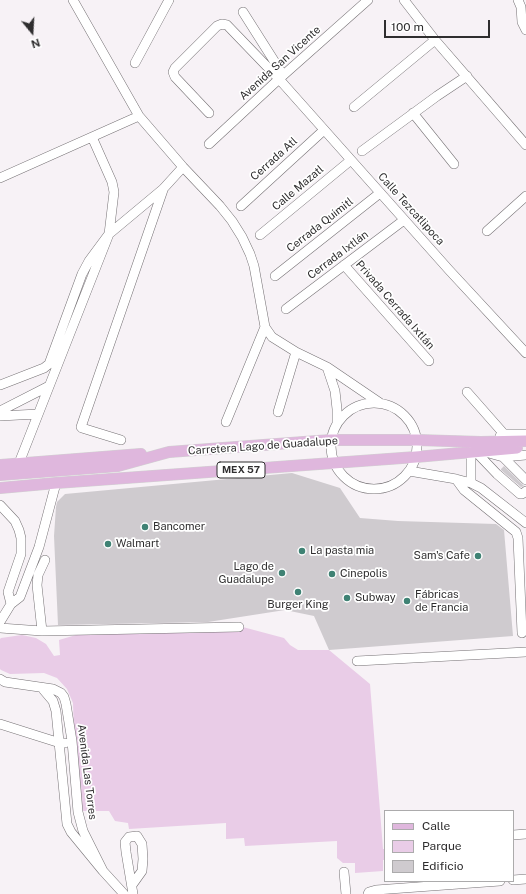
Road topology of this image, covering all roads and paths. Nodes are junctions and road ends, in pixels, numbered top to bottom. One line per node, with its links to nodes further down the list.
1 (73, 0): 15 (street)
2 (169, 0): 9 (street)
3 (368, 0): 11 (street, Avenida San Vicente)
4 (404, 0): 8 (street)
5 (518, 0): 7 (street)
6 (243, 12): 11 (street)
7 (526, 30)
8 (435, 40): 10 (street); 12 (street)
9 (135, 64)
10 (467, 76): 14 (street); 19 (street)
11 (281, 77): 13 (street); 16 (street, Calle Tezcatlipoca); 18 (street, Avenida San Vicente)
12 (354, 107)
13 (209, 113)
14 (413, 113): 20 (street); 22 (street)
15 (139, 116): 17 (street); 23 (street)
16 (324, 130): 21 (street, Calle Tezcatlipoca); 28 (street, Cerrada Atl)
17 (92, 137): 24 (street); 31 (street)
18 (209, 144)
19 (526, 145)
20 (362, 151)
21 (350, 160): 26 (street, Calle Tezcatlipoca); 32 (street, Calle Mazatl)
22 (454, 164)
23 (183, 168): 25 (street); 36 (street)
24 (0, 178)
25 (163, 189): 31 (street); 53 (street)
26 (380, 193): 29 (street, Calle Tezcatlipoca); 34 (street, Cerrada Quimitl)
27 (526, 196): 30 (street)
28 (241, 206)
29 (404, 220): 33 (street, Cerrada Ixtlán); 38 (street, Calle Tezcatlipoca)
30 (487, 231)
31 (109, 234): 41 (street); 42 (street)
32 (260, 235)
33 (344, 265): 35 (street, Cerrada Ixtlán); 39 (street, Privada Cerrada Ixtlán)
34 (275, 276)
35 (286, 309)
36 (265, 327): 37 (street); 49 (street)
37 (296, 352): 40 (street); 46 (street)
38 (526, 353)
39 (429, 361)
40 (327, 367): 44 (street); 50 (street)
41 (0, 385)
42 (49, 386): 45 (street); 47 (street)
43 (467, 392): 51 (street)
44 (380, 403): 50 (street); 55 (street)
45 (0, 411)
46 (278, 412)
47 (38, 414): 48 (street); 63 (street)
48 (0, 416)
49 (226, 422)
50 (337, 424): 54 (street)
51 (504, 434): 52 (street, Carretera Lago de Guadalupe / MEX 57); 58 (street, Carretera Lago de Guadalupe / MEX 57)
52 (526, 434)
53 (121, 440)
54 (331, 440): 55 (main road, Carretera Lago de Guadalupe / MEX 57); 59 (main road, Carretera Lago de Guadalupe / MEX 57); 64 (street)
55 (417, 440): 58 (main road, Carretera Lago de Guadalupe / MEX 57); 61 (street)
56 (526, 442): 58 (main road)
57 (526, 447): 58 (main road)
58 (478, 449): 61 (main road, Carretera Lago de Guadalupe / MEX 57); 62 (street, Carretera Lago de Guadalupe / MEX 57); 71 (street); 73 (street)
59 (169, 452): 63 (main road); 67 (main road, Carretera Lago de Guadalupe / MEX 57)
60 (526, 455): 62 (street, Carretera Lago de Guadalupe / MEX 57)
61 (416, 457): 64 (main road, Carretera Lago de Guadalupe / MEX 57); 66 (street)
62 (503, 457): 69 (street)
63 (19, 463): 65 (main road)
64 (334, 463): 66 (street); 70 (main road, Carretera Lago de Guadalupe / MEX 57)
65 (0, 464)
66 (409, 471): 68 (street)
67 (0, 475)
68 (456, 479): 71 (street); 82 (street)
69 (526, 480)
70 (56, 483): 72 (main road, Carretera Lago de Guadalupe / MEX 57); 77 (street)
71 (471, 483): 75 (street)
72 (0, 488)
73 (526, 491)
74 (0, 505): 77 (street)
75 (526, 523)
76 (46, 560): 81 (street)
77 (11, 604): 78 (street)
78 (0, 622)
79 (239, 627): 81 (street)
80 (0, 628): 81 (street)
81 (42, 631)
82 (522, 633)
83 (526, 652): 84 (street)
84 (357, 661)
85 (0, 679): 86 (street, Avenida Las Torres)
86 (42, 688): 88 (street, Avenida Las Torres); 89 (street, Avenida Las Torres)
87 (0, 724): 89 (street)
88 (72, 741): 89 (street); 92 (street, Avenida Las Torres)
89 (60, 743): 92 (street, Avenida Las Torres)
90 (526, 834): 91 (street)
91 (514, 835)
92 (103, 871): 97 (street, Avenida Las Torres)
93 (344, 872): 98 (street)
94 (526, 879): 95 (street)
95 (514, 880)
96 (486, 882): 99 (street)
97 (124, 894)
98 (346, 894)
99 (368, 894)

